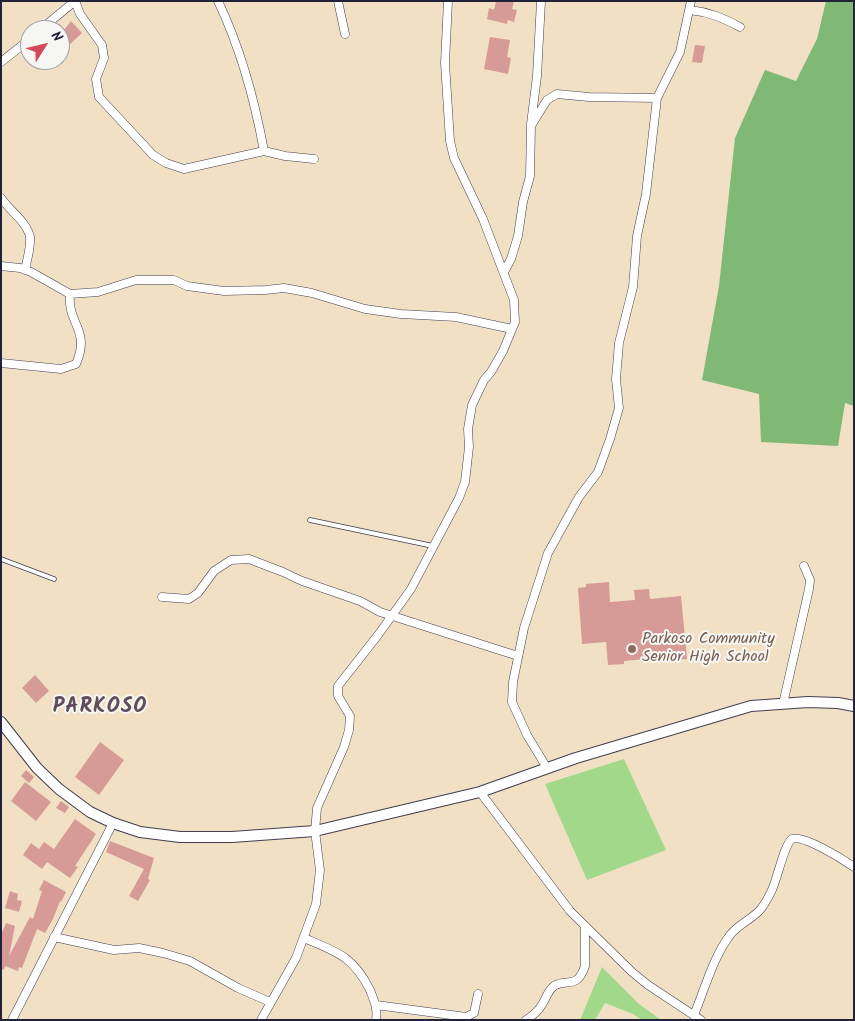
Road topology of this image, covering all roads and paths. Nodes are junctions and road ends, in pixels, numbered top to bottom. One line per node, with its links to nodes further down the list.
1 (75, 1): 8 (street); 15 (street)
2 (218, 1): 15 (street)
3 (338, 1): 10 (street)
4 (448, 1): 20 (street)
5 (542, 1): 14 (street)
6 (692, 1): 7 (street)
7 (690, 10): 9 (street); 13 (street)
8 (52, 20)
9 (740, 27)
10 (345, 34)
11 (20, 47): 12 (street)
12 (1, 62)
13 (657, 98): 14 (street); 31 (street)
14 (531, 126): 20 (street)
15 (264, 151): 16 (street)
16 (314, 159)
17 (1, 198): 19 (street)
18 (1, 266): 19 (street)
19 (25, 270): 21 (street)
20 (504, 272): 22 (street)
21 (70, 294): 22 (street); 23 (street)
22 (512, 329): 25 (street)
23 (1, 363)
24 (310, 520): 25 (lane)
25 (433, 546): 30 (street)
26 (1, 559): 28 (lane)
27 (804, 566): 32 (street)
28 (54, 579)
29 (162, 597): 30 (street)
30 (392, 616): 31 (street); 38 (street)
31 (518, 656): 35 (street)
32 (783, 704): 33 (street); 35 (street)
33 (854, 706)
34 (1, 722): 37 (street)
35 (547, 768): 36 (street)
36 (480, 792): 38 (street); 40 (street)
37 (113, 823): 38 (street); 41 (street)
38 (315, 831): 42 (street)
39 (854, 867): 46 (street)
40 (586, 926): 46 (street); 50 (street)
41 (54, 937): 44 (street); 47 (street)
42 (304, 938): 44 (street); 45 (street)
43 (478, 994): 45 (street)
44 (270, 1002): 48 (street)
45 (376, 1005): 49 (street)
46 (694, 1015): 51 (street)
47 (12, 1020)
48 (261, 1020)
49 (376, 1020)
50 (526, 1020)
51 (702, 1020)

